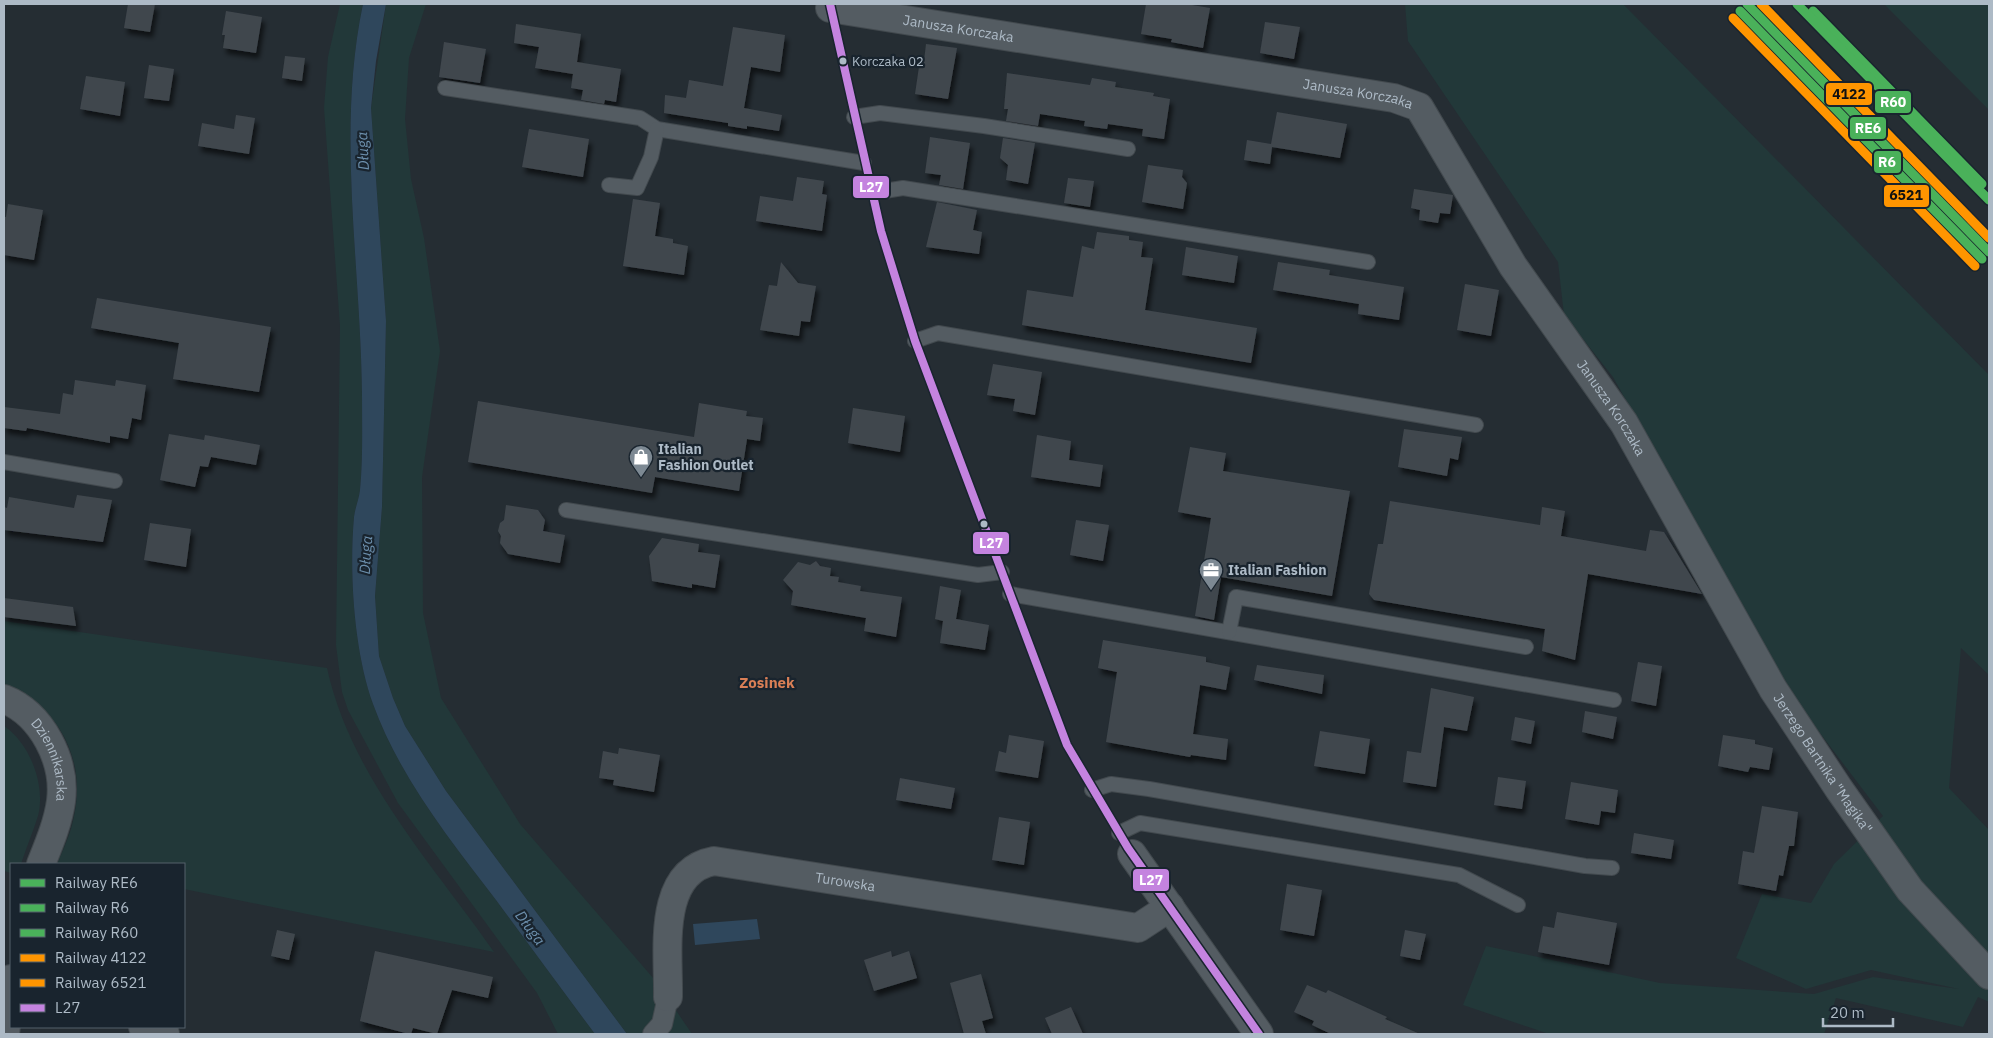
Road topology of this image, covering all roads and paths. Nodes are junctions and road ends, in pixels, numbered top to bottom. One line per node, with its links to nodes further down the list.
1 (830, 8): 15 (street, Janusza Korczaka)
2 (445, 88): 4 (lane)
3 (854, 117): 5 (lane)
4 (657, 129): 6 (lane); 7 (lane)
5 (1128, 149)
6 (864, 163)
7 (609, 185)
8 (872, 193): 9 (lane)
9 (1368, 262)
10 (915, 341): 11 (lane)
11 (1476, 425)
12 (4, 462): 13 (lane)
13 (115, 481)
14 (566, 510): 16 (lane)
15 (1686, 531): 28 (street, Jerzego Bartnika "Magika")
16 (1002, 572)
17 (1010, 594): 18 (lane)
18 (1229, 632): 19 (lane); 21 (lane)
19 (1526, 647)
20 (4, 699): 24 (street, Dziennikarska)
21 (1614, 700)
22 (1092, 790): 25 (lane)
23 (1126, 844): 26 (lane); 27 (street)
24 (41, 863)
25 (1612, 868)
26 (1518, 905)
27 (1170, 907): 30 (street, Turowska); 35 (street)
28 (1989, 974)
29 (10, 993): 32 (street)
30 (668, 997): 34 (street, Turowska)
31 (146, 1028): 33 (street)
32 (5, 1034)
33 (165, 1034)
34 (653, 1034)
35 (1259, 1034)

